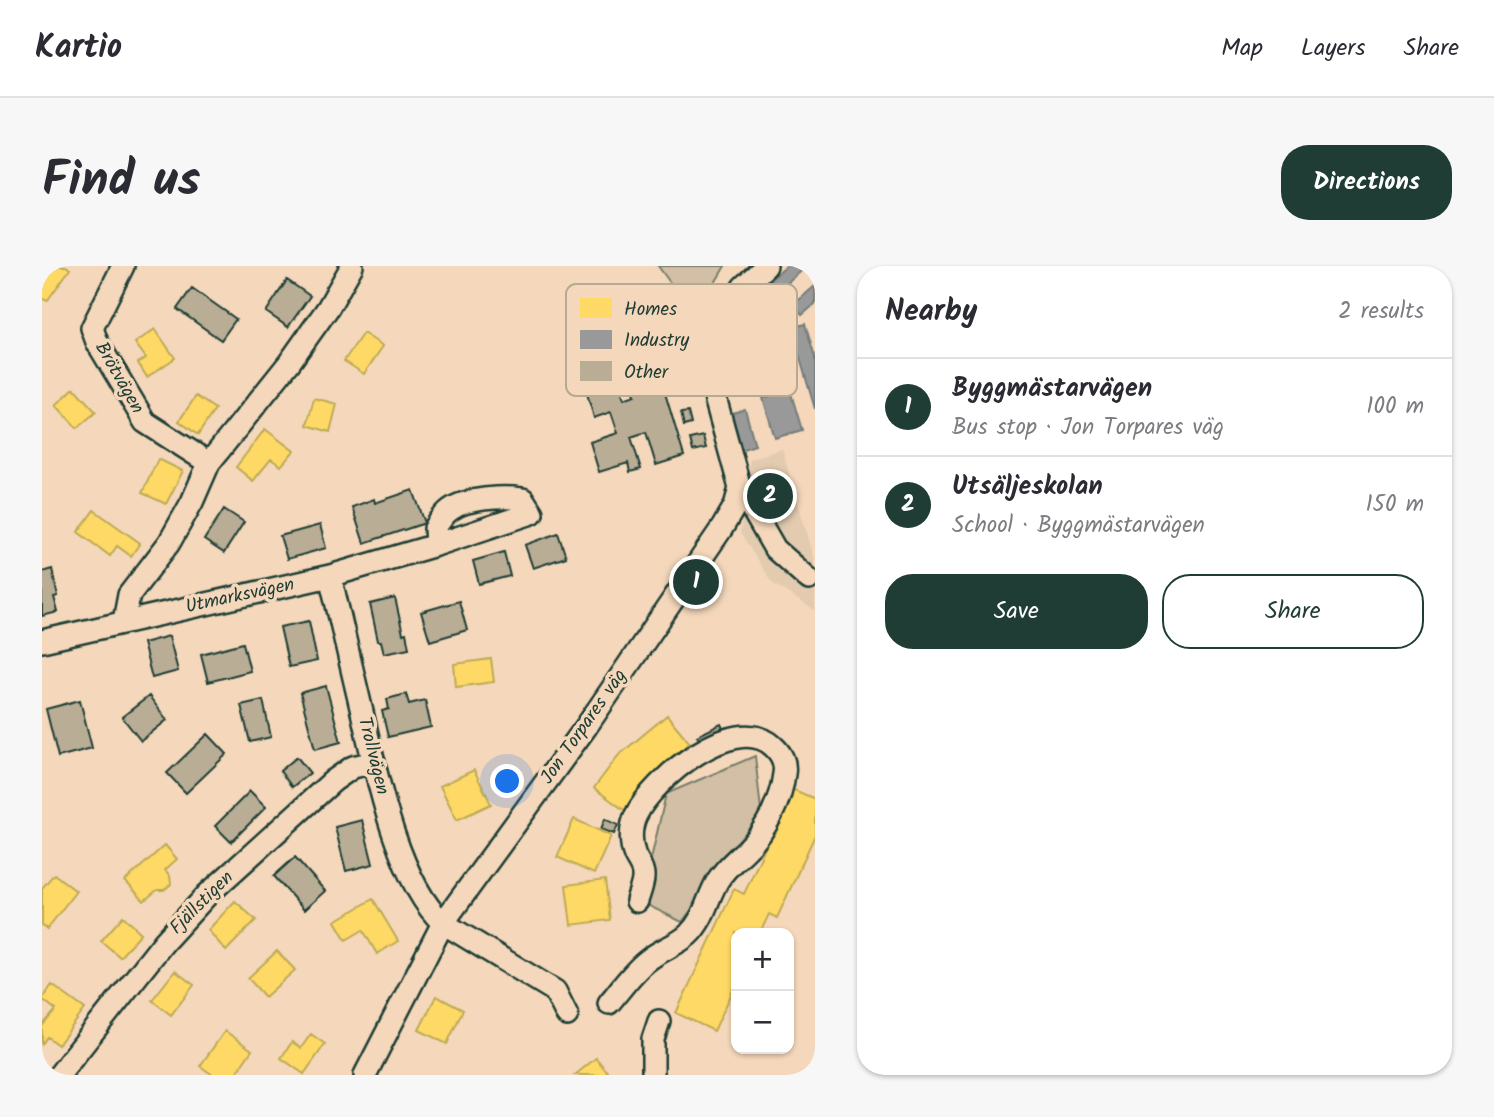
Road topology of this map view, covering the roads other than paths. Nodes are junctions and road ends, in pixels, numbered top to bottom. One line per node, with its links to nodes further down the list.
1 (123, 266): 6 (street, Brötvägen)
2 (766, 266): 4 (street)
3 (350, 267): 6 (street)
4 (746, 284)
5 (715, 396): 7 (street)
6 (209, 463): 11 (street)
7 (740, 488): 10 (street); 15 (street, Jon Torpares väg)
8 (436, 545): 9 (street, Utmarksvägen)
9 (330, 576): 11 (street, Utmarksvägen); 13 (street, Trollvägen)
10 (809, 579)
11 (124, 621): 12 (street, Utmarksvägen)
12 (42, 641)
13 (374, 762): 15 (street, Trollvägen); 19 (street, Fjällstigen)
14 (637, 901): 16 (street)
15 (443, 923): 17 (street); 20 (street, Jon Torpares väg)
16 (609, 1003)
17 (567, 1015)
18 (659, 1021): 21 (street)
19 (60, 1075)
20 (365, 1075)
21 (653, 1075)

